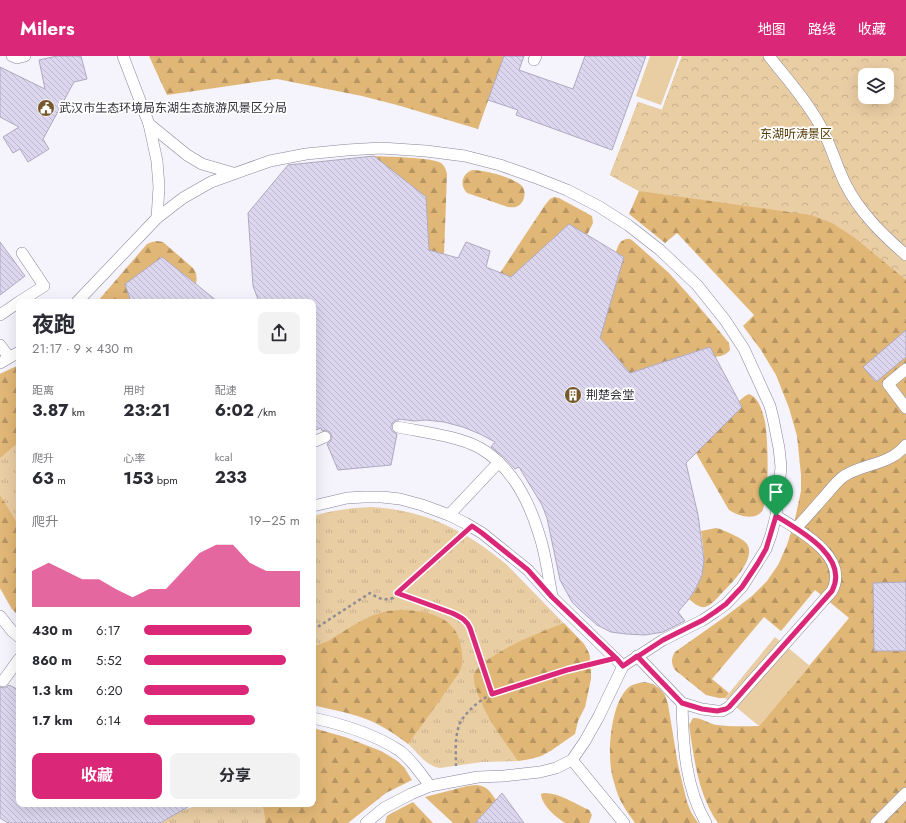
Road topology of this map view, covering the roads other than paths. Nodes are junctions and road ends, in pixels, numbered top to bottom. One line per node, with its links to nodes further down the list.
1 (12, 56): 2 (lane)
2 (25, 56)
3 (123, 56): 5 (lane)
4 (769, 56): 9 (lane)
5 (149, 124): 6 (lane); 7 (lane)
6 (233, 173): 7 (lane); 26 (lane)
7 (157, 218): 11 (lane)
8 (22, 253): 10 (lane)
9 (906, 255)
10 (24, 299)
11 (80, 299)
12 (16, 304): 13 (lane)
13 (0, 315)
14 (0, 345): 16 (lane)
15 (16, 354): 16 (lane)
16 (4, 360)
17 (906, 369): 18 (lane)
18 (906, 408)
19 (398, 427): 23 (lane)
20 (325, 438): 21 (lane)
21 (316, 441)
22 (906, 445): 27 (lane)
23 (499, 462): 25 (lane); 28 (lane)
24 (316, 505): 25 (lane)
25 (449, 515): 28 (lane)
26 (776, 516): 27 (lane); 31 (lane)
27 (796, 528): 35 (lane)
28 (552, 597): 33 (lane)
29 (0, 616): 30 (lane)
30 (16, 634)
31 (637, 656): 33 (lane); 35 (lane)
32 (16, 662): 34 (lane)
33 (619, 662): 37 (lane)
34 (3, 681)
35 (682, 703): 42 (lane)
36 (316, 719): 38 (lane)
37 (572, 760): 38 (lane); 41 (lane)
38 (430, 786): 40 (lane)
39 (906, 794): 43 (lane)
40 (370, 821)
41 (624, 823)
42 (706, 823)
43 (876, 823)

